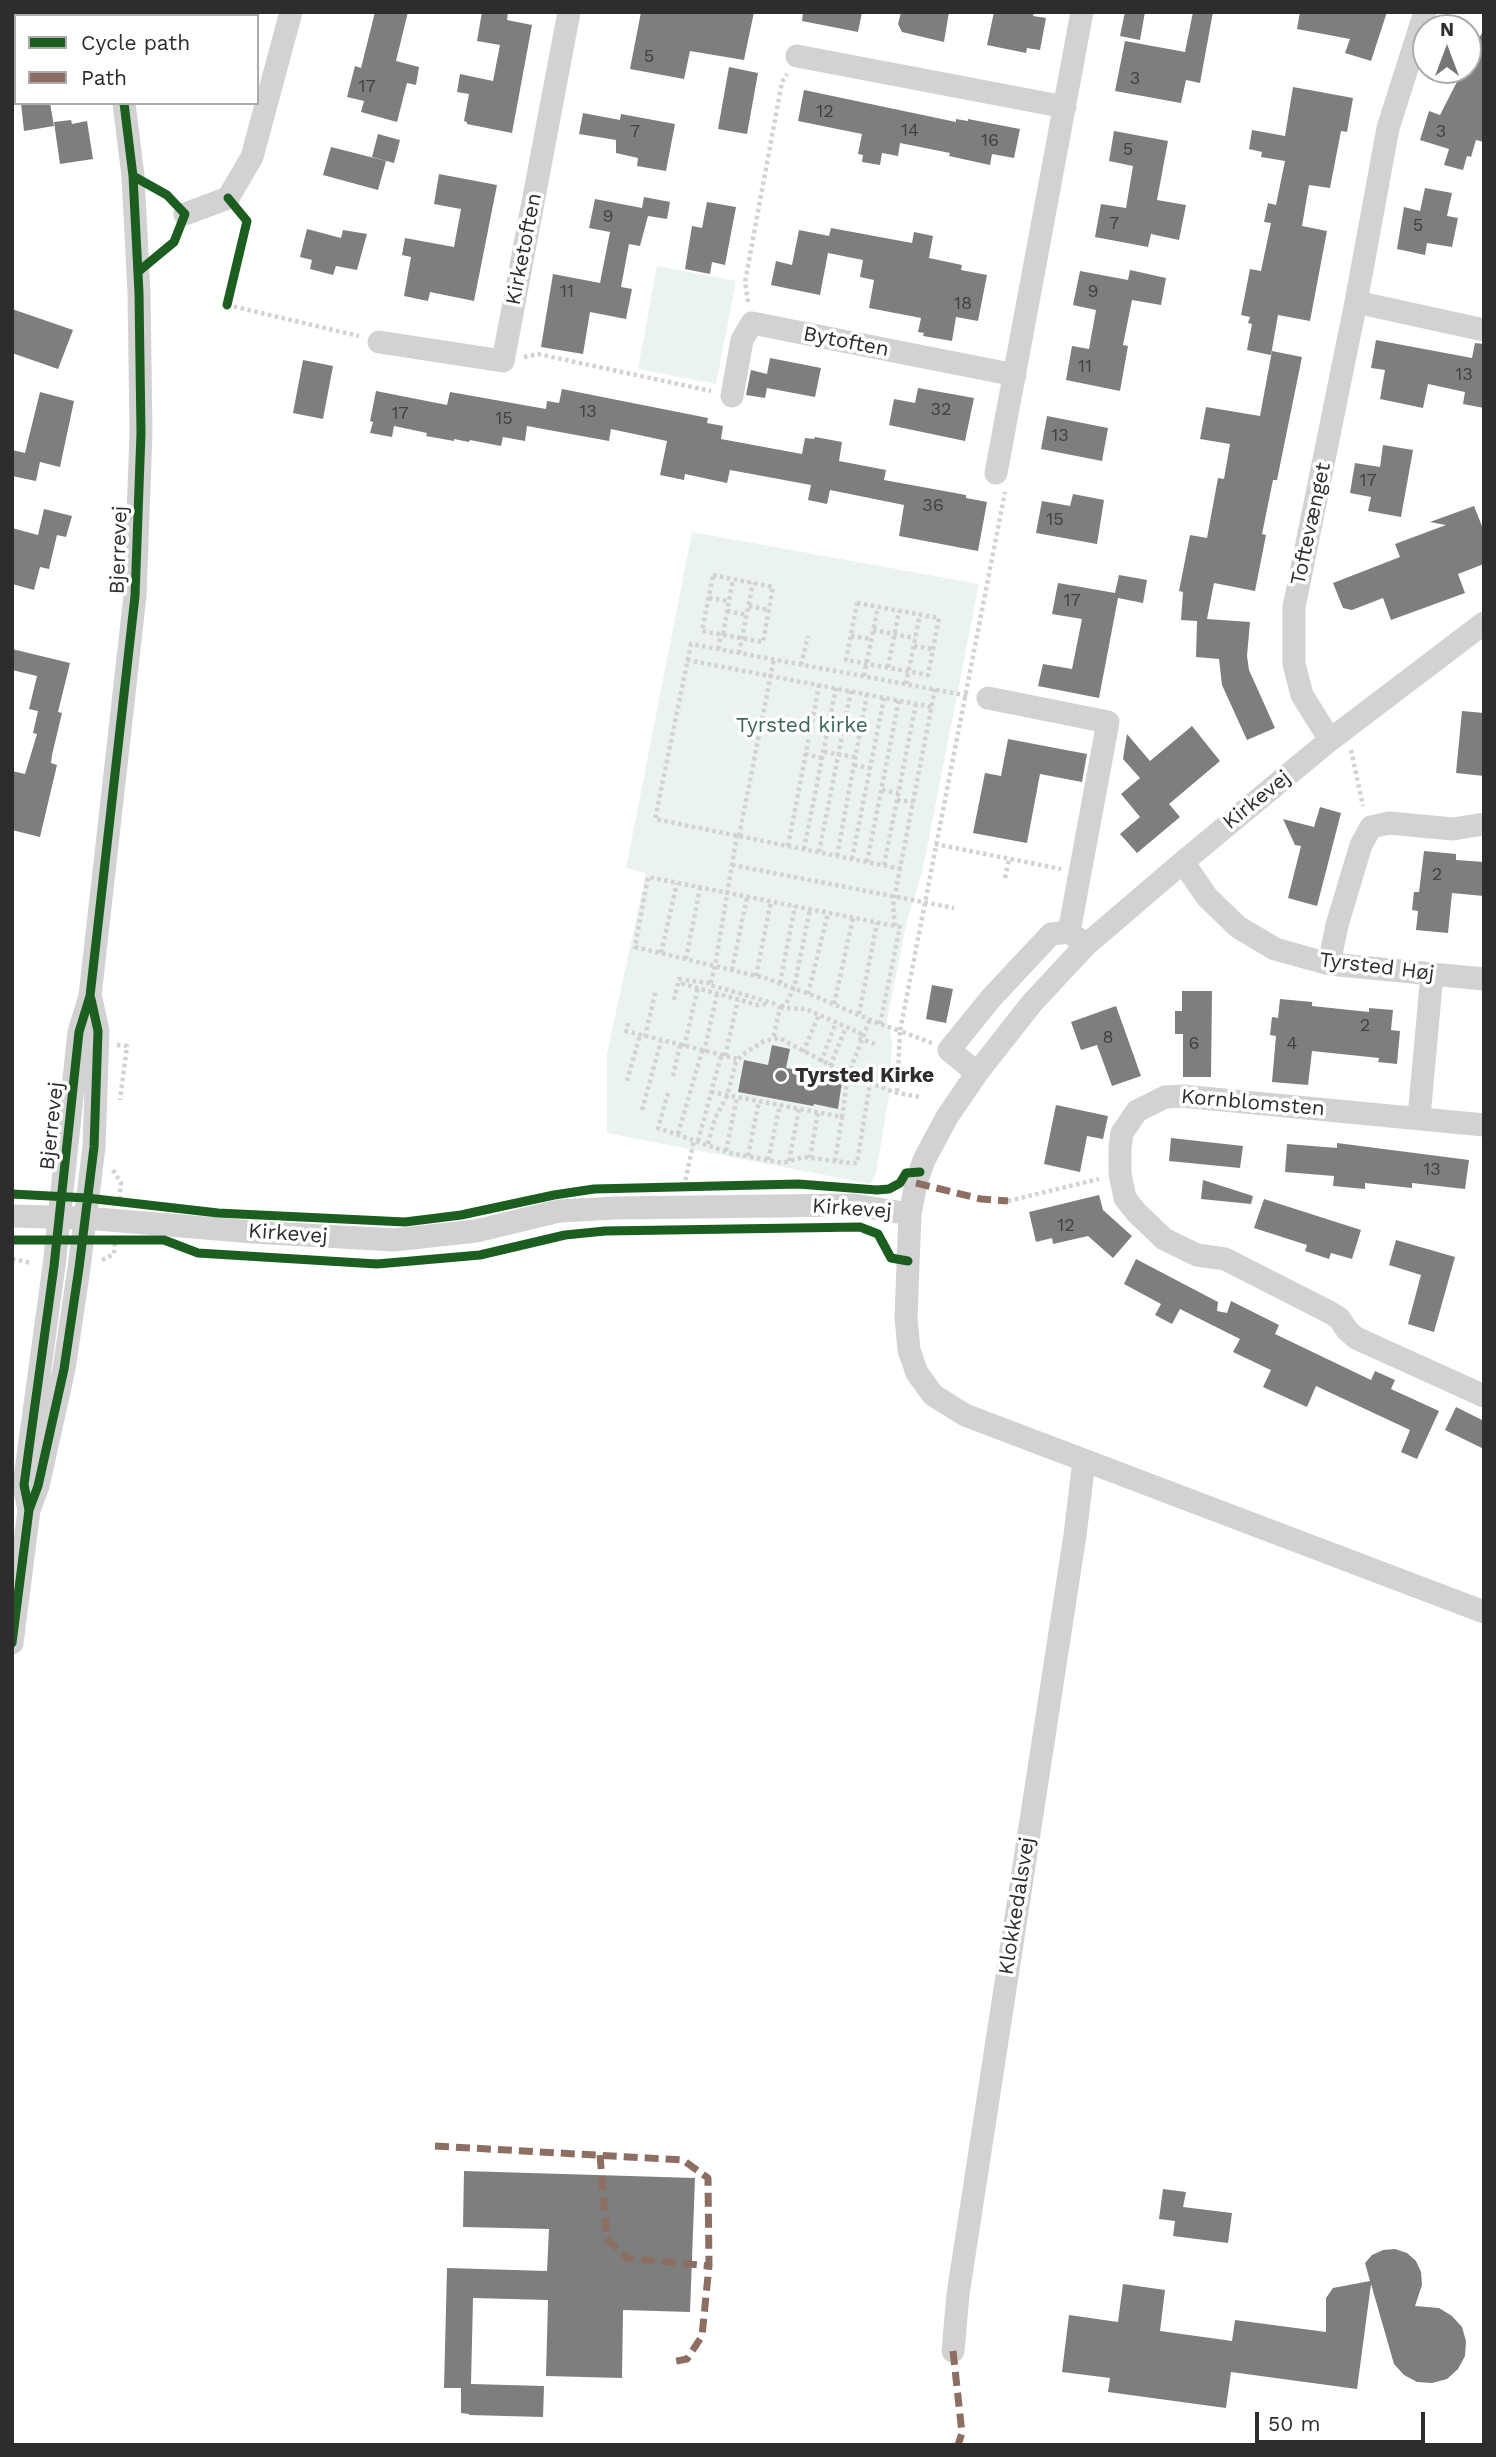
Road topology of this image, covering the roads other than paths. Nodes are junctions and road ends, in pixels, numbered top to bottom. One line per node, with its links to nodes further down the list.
1 (291, 12): 8 (street)
2 (569, 12): 11 (street, Kirketoften)
3 (1082, 12): 7 (street)
4 (1425, 12): 9 (street, Toftevænget)
5 (797, 56): 7 (street)
6 (124, 105): 24 (street, Bjerrevej)
7 (1065, 107): 12 (street)
8 (185, 214)
9 (1356, 302): 10 (street); 17 (street, Toftevænget)
10 (1484, 330)
11 (379, 342)
12 (1015, 375): 13 (street, Bytoften); 14 (street)
13 (732, 396)
14 (996, 473)
15 (1484, 623): 17 (street, Kirkevej)
16 (988, 698): 20 (street)
17 (1336, 736): 19 (street, Kirkevej)
18 (1484, 824): 21 (street)
19 (1183, 862): 20 (street, Kirkevej); 21 (street, Tyrsted Høj)
20 (1077, 938): 25 (street, Kirkevej); 25 (street)
21 (1329, 964): 22 (street, Tyrsted Høj)
22 (1432, 974): 23 (street, Tyrsted Høj); 26 (street)
23 (1484, 979)
24 (90, 996): 30 (street, Bjerrevej); 31 (street, Bjerrevej)
25 (976, 1073): 28 (street, Kirkevej)
26 (1419, 1117): 27 (street, Kornblomsten); 32 (street, Kornblomsten)
27 (1484, 1125)
28 (910, 1214): 31 (street, Kirkevej); 33 (street)
29 (12, 1216): 30 (street, Kirkevej)
30 (59, 1217): 31 (street, Kirkevej); 34 (street, Bjerrevej)
31 (85, 1219): 34 (street, Bjerrevej)
32 (1484, 1396)
33 (1084, 1461): 35 (street); 37 (street, Klokkedalsvej)
34 (29, 1510): 36 (street, Bjerrevej)
35 (1484, 1612)
36 (12, 1643)
37 (953, 2351)

